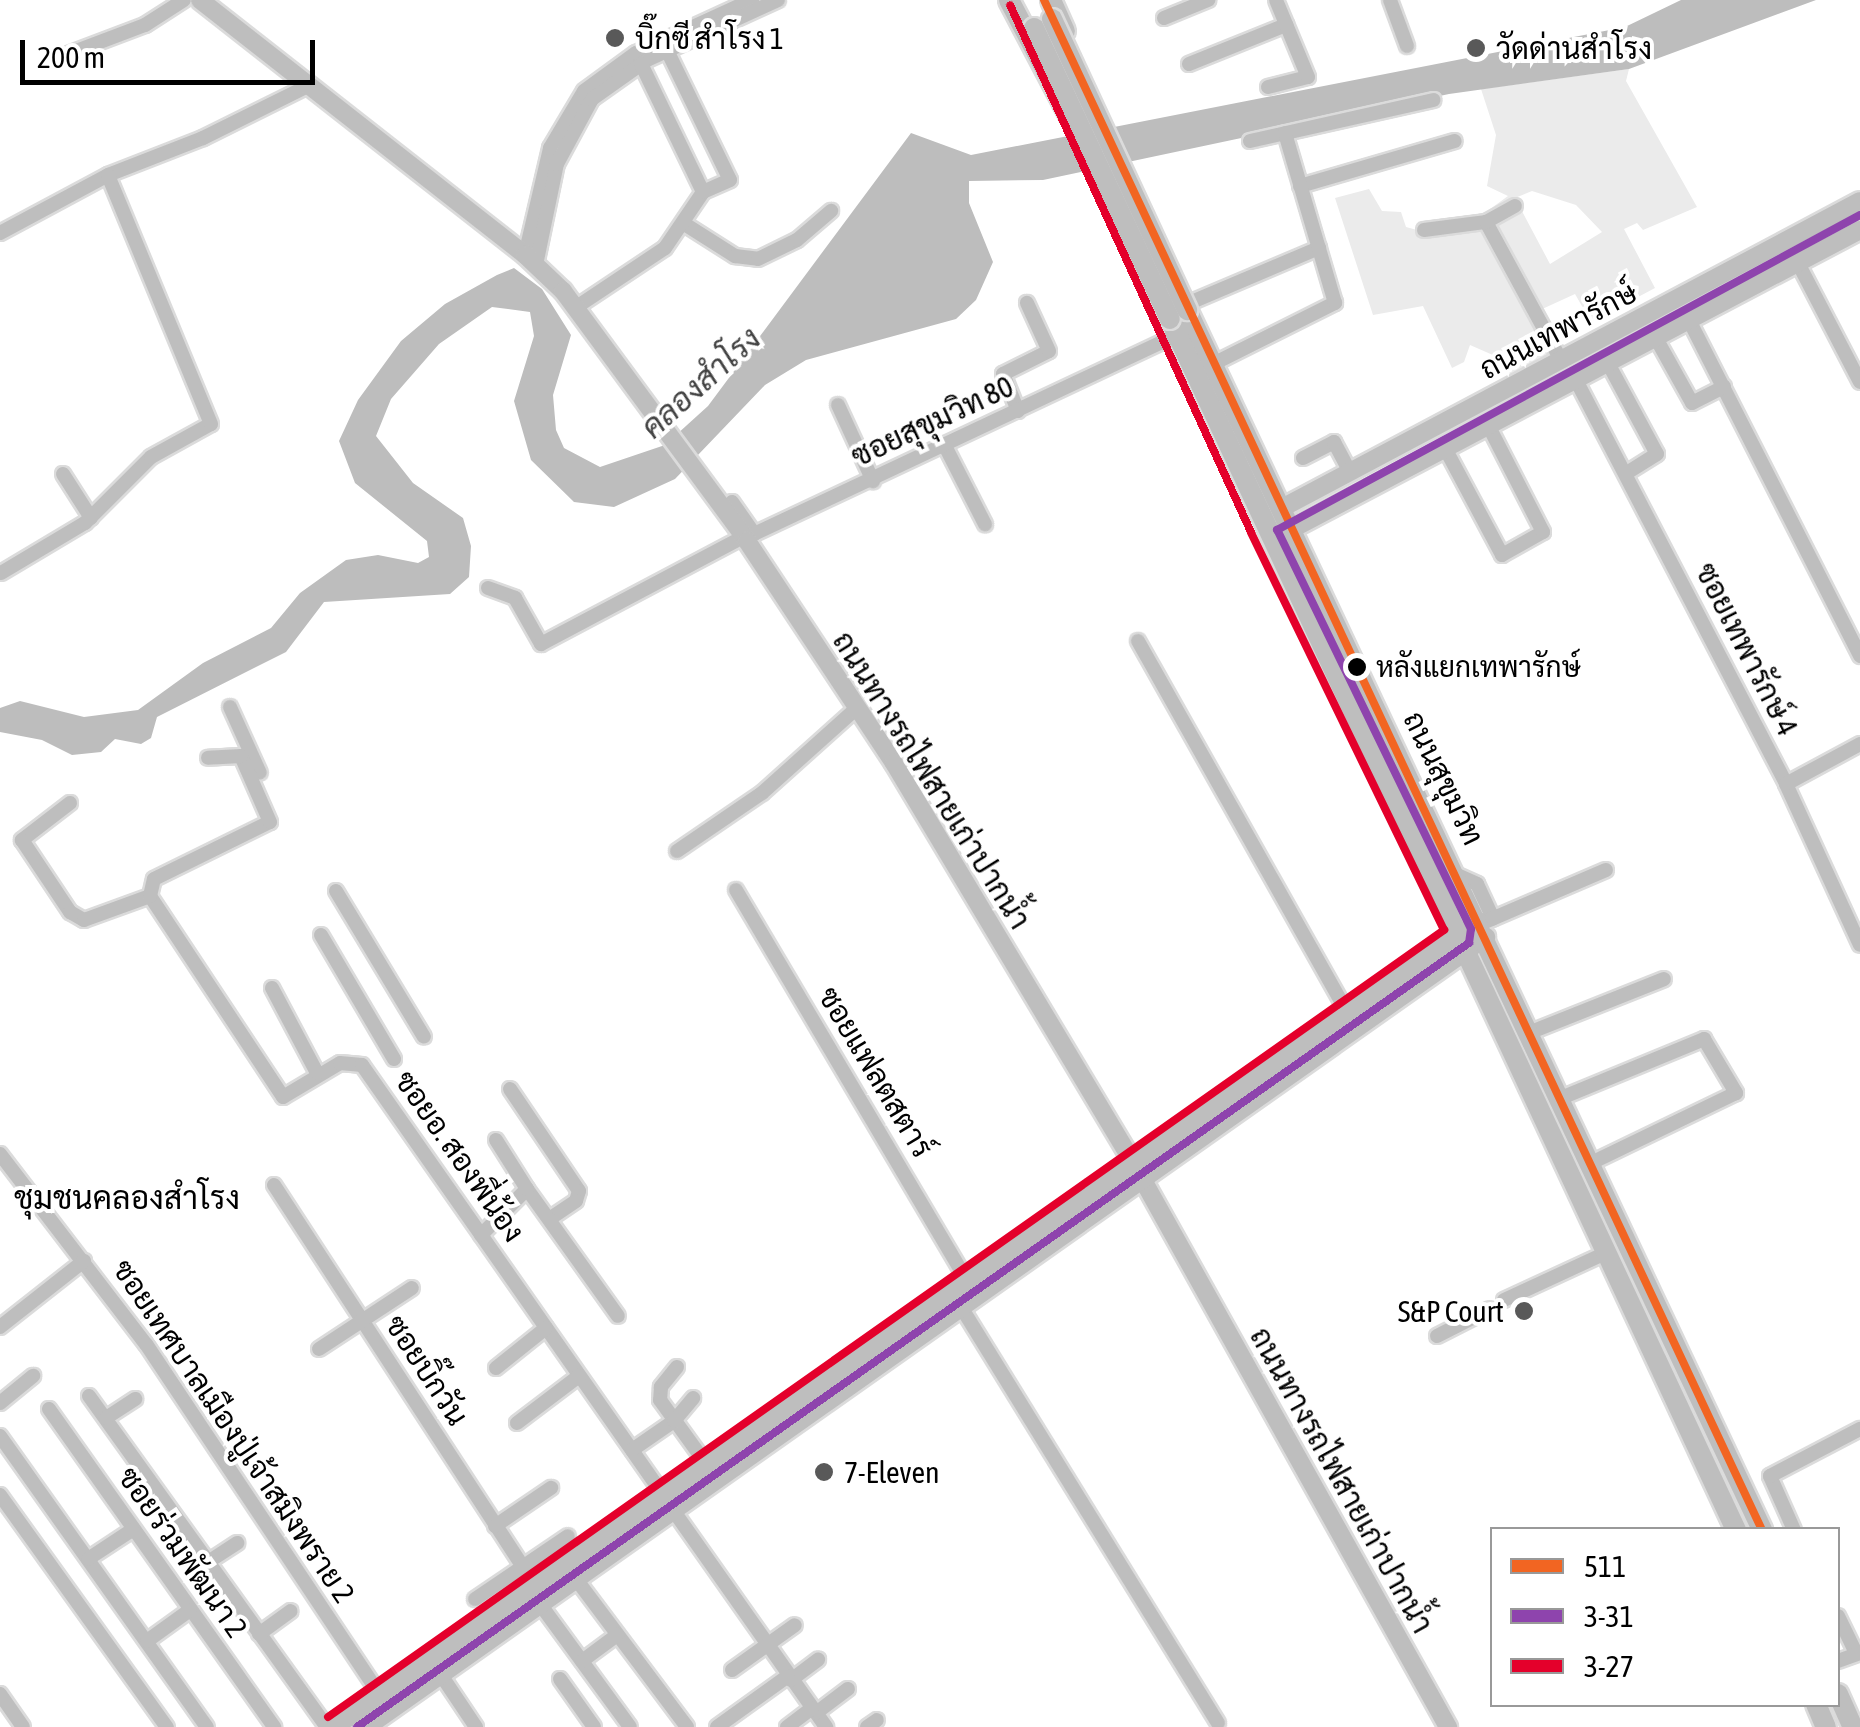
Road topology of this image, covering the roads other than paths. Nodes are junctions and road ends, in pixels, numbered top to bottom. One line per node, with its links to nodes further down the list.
1 (184, 0): 15 (street)
2 (200, 0): 18 (main road, ถนนทางรถไฟสายเก่าปากน้ำ)
3 (752, 0): 13 (street)
4 (778, 0): 13 (street)
5 (1009, 0): 10 (highway)
6 (1021, 0): 10 (highway, ถนนสุขุมวิท)
7 (1208, 0): 11 (street)
8 (1276, 0): 12 (street)
9 (1390, 0): 14 (street)
10 (1045, 12): 43 (highway, ถนนสุขุมวิท, bridge)
11 (1164, 18)
12 (1286, 25): 17 (street); 19 (street)
13 (665, 46): 16 (street); 20 (street); 22 (street)
14 (1407, 46)
15 (55, 59)
16 (641, 64): 20 (street); 23 (street)
17 (1190, 64)
18 (310, 85): 27 (street); 39 (main road, ถนนทางรถไฟสายเก่าปากน้ำ)
19 (1268, 87)
20 (588, 95): 39 (street)
21 (1433, 100): 24 (street)
22 (693, 104): 23 (street); 29 (street)
23 (667, 117): 29 (street)
24 (1285, 133): 26 (street); 28 (street)
25 (1455, 140): 28 (street)
26 (1250, 141)
27 (108, 175): 37 (street); 66 (street)
28 (1300, 186): 38 (street)
29 (703, 192): 34 (street)
30 (1860, 202): 46 (main road, ถนนเทพารักษ์)
31 (1514, 206): 33 (street)
32 (831, 211): 34 (street)
33 (1486, 222): 35 (street); 46 (street)
34 (683, 223): 42 (street)
35 (1424, 230)
36 (1860, 230): 40 (main road, ถนนเทพารักษ์)
37 (0, 233)
38 (1319, 248): 43 (street, ซอยสุขุมวิท 80); 47 (street)
39 (530, 260): 42 (main road, ถนนทางรถไฟสายเก่าปากน้ำ)
40 (1798, 262): 44 (main road, ถนนเทพารักษ์); 50 (street)
41 (1027, 304): 53 (street)
42 (575, 308): 70 (main road, ถนนทางรถไฟสายเก่าปากน้ำ)
43 (1180, 317): 43 (highway); 47 (highway, ถนนสุขุมวิท); 53 (street, ซอยสุขุมวิท 80); 56 (highway, ถนนสุขุมวิท)
44 (1690, 322): 45 (main road, ถนนเทพารักษ์); 51 (street)
45 (1657, 340): 48 (main road, ถนนเทพารักษ์); 51 (street)
46 (1562, 360): 60 (main road, ถนนเทพารักษ์)
47 (1212, 365): 55 (highway, ถนนสุขุมวิท)
48 (1610, 365): 49 (main road, ถนนเทพารักษ์); 61 (street)
49 (1577, 382): 54 (main road, ถนนเทพารักษ์); 61 (street, ซอยเทพารักษ์ 4)
50 (1860, 382)
51 (1724, 387): 74 (street)
52 (838, 405): 63 (street)
53 (1018, 411): 57 (street, ซอยสุขุมวิท 80)
54 (1489, 427): 58 (main road, ถนนเทพารักษ์); 58 (street)
55 (1244, 432): 56 (highway); 65 (highway, ถนนสุขุมวิท)
56 (1224, 441): 68 (highway, ถนนสุขุมวิท)
57 (945, 446): 63 (street, ซอยสุขุมวิท 80); 67 (street)
58 (1446, 450): 69 (main road, ถนนเทพารักษ์)
59 (1303, 458): 60 (street)
60 (1350, 472): 65 (main road, ถนนเทพารักษ์)
61 (1626, 473): 79 (street, ซอยเทพารักษ์ 4)
62 (63, 474): 66 (street)
63 (873, 481): 70 (street, ซอยสุขุมวิท 80)
64 (732, 502): 70 (street)
65 (1282, 508): 68 (highway); 69 (highway, ถนนสุขุมวิท)
66 (91, 518): 71 (street)
67 (985, 524)
68 (1262, 527): 69 (highway); 89 (highway, ถนนสุขุมวิท)
69 (1292, 529): 87 (highway, ถนนสุขุมวิท)
70 (749, 536): 72 (street, ซอยสุขุมวิท 80); 76 (main road, ถนนทางรถไฟสายเก่าปากน้ำ)
71 (1, 573)
72 (488, 588)
73 (1138, 641): 93 (street)
74 (1860, 656)
75 (230, 707): 81 (street)
76 (858, 708): 82 (street); 103 (main road, ถนนทางรถไฟสายเก่าปากน้ำ)
77 (1860, 744): 79 (street)
78 (208, 758): 81 (street)
79 (1786, 784): 90 (street, ซอยเทพารักษ์ 4)
80 (70, 804): 86 (street)
81 (270, 816): 86 (street)
82 (677, 851)
83 (1606, 870): 87 (street)
84 (736, 890): 110 (street, ซอยแฟลตสตาร์)
85 (336, 891): 95 (street)
86 (150, 896): 97 (street, ซอยอ. สองพี่น้อง)
87 (1485, 925): 89 (main road); 94 (highway, ถนนสุขุมวิท)
88 (321, 935): 96 (street)
89 (1464, 942): 93 (main road); 103 (main road); 108 (highway, ถนนสุขุมวิท)
90 (1860, 945)
91 (1664, 979): 94 (street)
92 (272, 988): 97 (street)
93 (1348, 1013): 103 (main road)
94 (1530, 1032): 99 (highway, ถนนสุขุมวิท)
95 (424, 1037)
96 (394, 1059)
97 (317, 1074): 107 (street, ซอยอ. สองพี่น้อง)
98 (510, 1089): 106 (street)
99 (1561, 1098): 102 (highway, ถนนสุขุมวิท); 102 (street)
100 (496, 1140): 105 (street)
101 (0, 1154): 109 (street, ซอยเทศบาลเมืองปู่เจ้าสมิงพราย 2)
102 (1591, 1163): 143 (highway, ถนนสุขุมวิท)
103 (1139, 1172): 110 (main road); 113 (main road); 189 (main road, ถนนทางรถไฟสายเก่าปากน้ำ)
104 (274, 1185): 116 (street, ซอยบิ๊กวัน)
105 (528, 1189): 106 (street); 107 (street)
106 (549, 1219): 115 (street)
107 (481, 1235): 118 (street, ซอยอ. สองพี่น้อง)
108 (1608, 1252): 112 (street); 142 (highway, ถนนสุขุมวิท)
109 (84, 1261): 117 (street); 172 (street, ซอยเทศบาลเมืองปู่เจ้าสมิงพราย 2)
110 (968, 1282): 123 (main road)
111 (412, 1288): 116 (street)
112 (1504, 1300)
113 (960, 1307): 123 (main road); 174 (street)
114 (1490, 1310): 119 (street)
115 (618, 1316)
116 (362, 1321): 120 (street); 141 (street, ซอยบิ๊กวัน)
117 (0, 1327)
118 (546, 1328): 122 (street); 125 (street, ซอยอ. สองพี่น้อง)
119 (1437, 1336)
120 (319, 1349)
121 (677, 1367): 132 (street)
122 (496, 1368)
123 (852, 1373): 137 (main road); 140 (main road)
124 (34, 1376): 129 (street)
125 (579, 1376): 133 (street); 136 (street, ซอยอ. สองพี่น้อง)
126 (89, 1396): 131 (street)
127 (693, 1398): 132 (street)
128 (135, 1399): 131 (street)
129 (0, 1403)
130 (49, 1409): 145 (street, ซอยร่วมพัฒนา 2)
131 (106, 1418): 149 (street)
132 (674, 1421): 136 (street); 137 (street)
133 (517, 1423)
134 (1860, 1429): 144 (street)
135 (0, 1436): 148 (street)
136 (632, 1450): 140 (street, ซอยอ. สองพี่น้อง)
137 (707, 1465): 140 (main road)
138 (552, 1488): 141 (street)
139 (0, 1495): 176 (street)
140 (668, 1503): 151 (main road); 152 (main road); 162 (street, ซอยอ. สองพี่น้อง)
141 (495, 1526): 150 (street, ซอยบิ๊กวัน)
142 (1735, 1527)
143 (1761, 1527)
144 (1793, 1527)
145 (132, 1530): 148 (street); 155 (street, ซอยร่วมพัฒนา 2)
146 (568, 1536): 150 (street)
147 (237, 1542): 149 (street)
148 (88, 1560): 161 (street)
149 (208, 1562): 159 (street)
150 (522, 1566): 152 (street, ซอยบิ๊กวัน); 153 (street)
151 (576, 1580): 154 (main road); 160 (street)
152 (536, 1585): 166 (main road)
153 (475, 1598)
154 (540, 1604): 165 (street); 166 (main road)
155 (190, 1610): 161 (street); 178 (street, ซอยร่วมพัฒนา 2)
156 (290, 1610): 159 (street)
157 (1840, 1620): 163 (street)
158 (795, 1625): 162 (street)
159 (259, 1634): 179 (street)
160 (618, 1635): 165 (street); 185 (street)
161 (146, 1641): 177 (street)
162 (766, 1646): 167 (street); 169 (street, ซอยอ. สองพี่น้อง)
163 (1858, 1653)
164 (818, 1660): 169 (street)
165 (582, 1661): 184 (street)
166 (436, 1667): 172 (main road); 181 (main road); 182 (street)
167 (732, 1670)
168 (560, 1678): 183 (street)
169 (789, 1678): 173 (street, ซอยอ. สองพี่น้อง); 186 (street)
170 (848, 1689): 173 (street)
171 (0, 1694): 175 (street)
172 (380, 1695): 180 (main road)
173 (814, 1711): 187 (street); 188 (street, ซอยอ. สองพี่น้อง)
174 (1218, 1723)
175 (23, 1727)
176 (167, 1727)
177 (207, 1727)
178 (274, 1727)
179 (327, 1727)
180 (334, 1727)
181 (368, 1727)
182 (476, 1727)
183 (594, 1727)
184 (630, 1727)
185 (686, 1727)
186 (717, 1727)
187 (786, 1727)
188 (826, 1727)
189 (1448, 1727)

